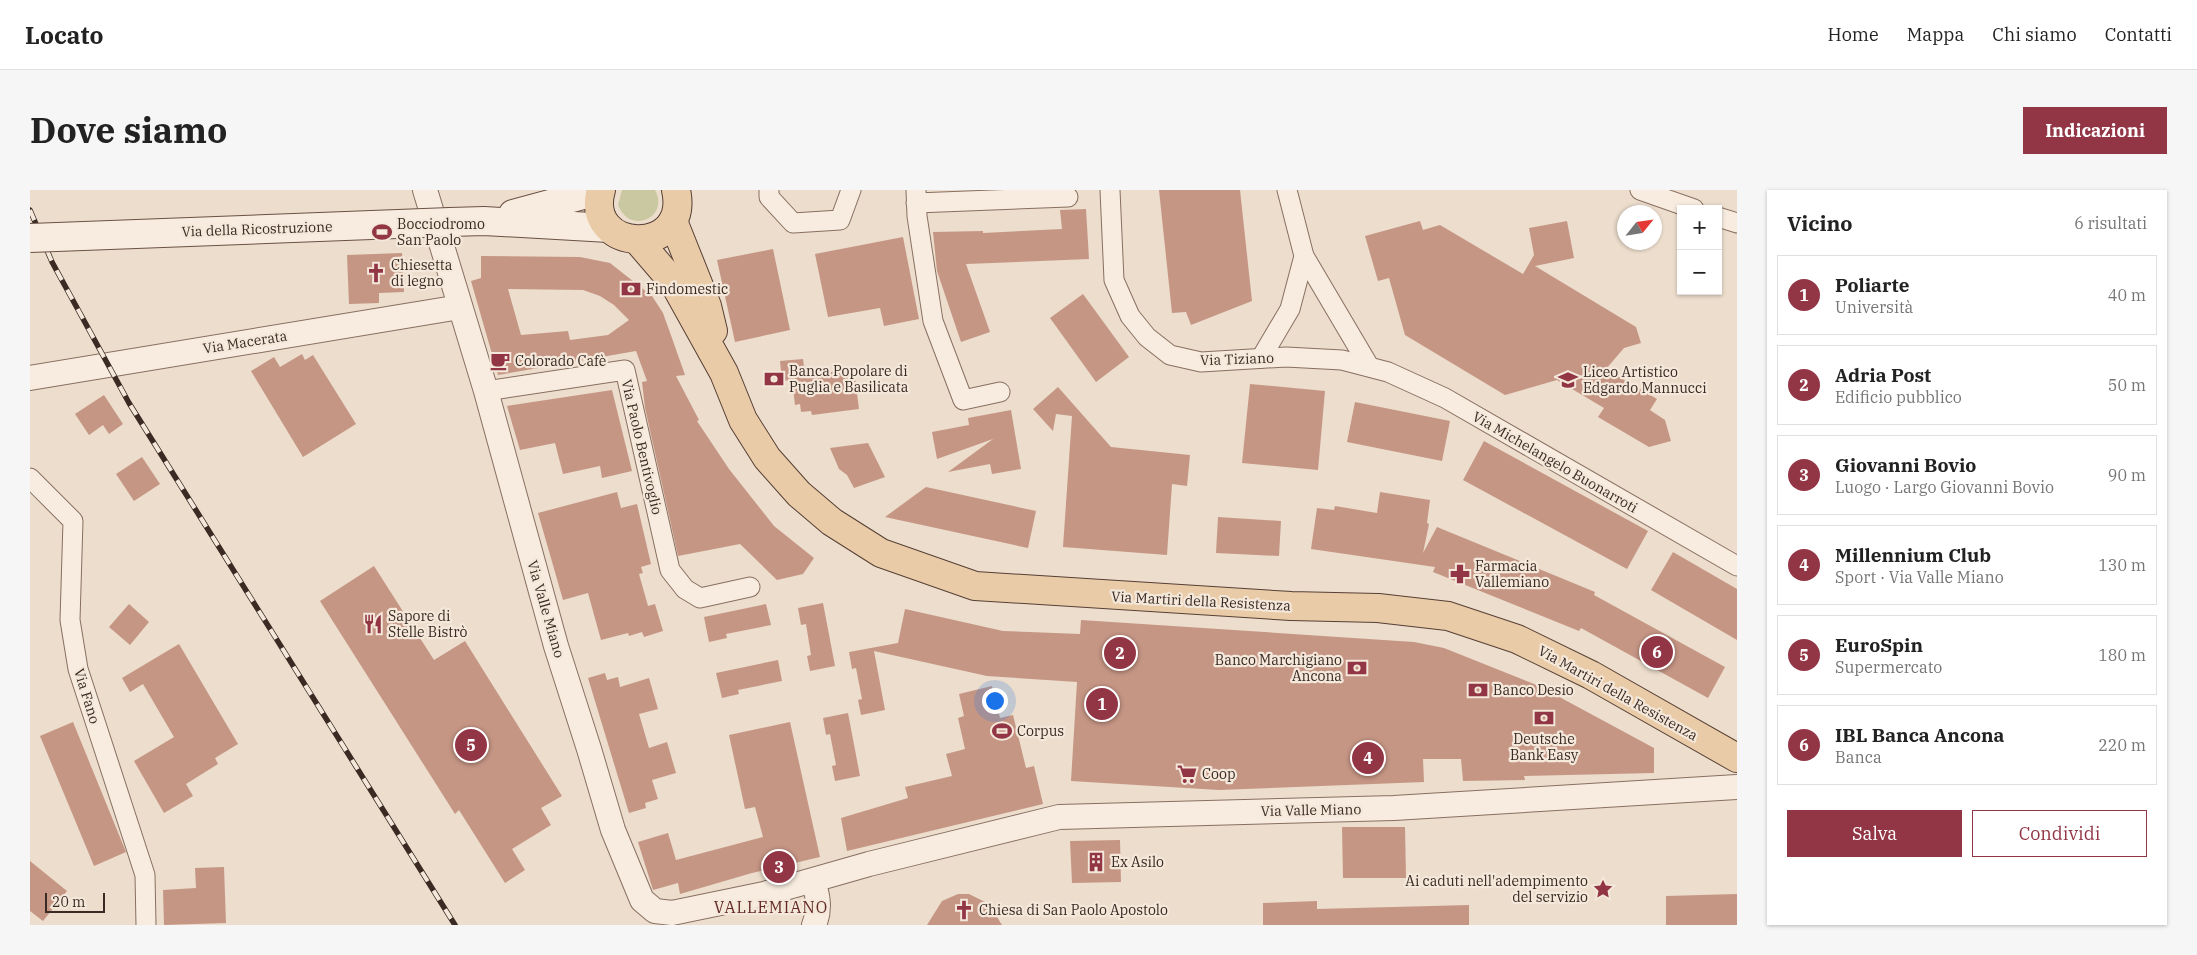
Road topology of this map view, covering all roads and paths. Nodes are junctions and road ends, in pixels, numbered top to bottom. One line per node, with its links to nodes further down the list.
1 (425, 190): 23 (street, Via Valle Miano)
2 (593, 190): 15 (main road)
3 (601, 190): 18 (main road)
4 (769, 190): 5 (street)
5 (852, 190)
6 (1110, 190): 24 (street, Via Tiziano)
7 (1286, 190): 21 (street)
8 (1640, 190): 14 (street)
9 (1026, 194): 10 (street); 12 (street)
10 (972, 195): 11 (street)
11 (916, 197): 28 (street)
12 (1068, 197)
13 (678, 201): 20 (main road); 22 (main road, Via Martiri della Resistenza)
14 (1683, 205)
15 (564, 214): 18 (main road); 19 (main road, Via della Ricostruzione, bridge)
16 (1722, 218): 17 (street)
17 (1737, 223)
18 (609, 228): 20 (main road)
19 (30, 238)
20 (638, 241): 22 (main road)
21 (1304, 256): 24 (street); 25 (street)
22 (684, 278): 32 (main road, Via Martiri della Resistenza)
23 (460, 307): 26 (street, Via Macerata); 27 (street, Via Valle Miano)
24 (1261, 358): 25 (street, Via Tiziano)
25 (1369, 366): 30 (street, Via Michelangelo Buonarroti)
26 (30, 378)
27 (486, 391): 31 (street, Via Paolo Bentivoglio); 34 (street, Via Valle Miano)
28 (1000, 392)
29 (30, 478): 36 (street, Via Fano)
30 (1737, 566)
31 (750, 586)
32 (1737, 758)
33 (1737, 787): 34 (street, Via Valle Miano)
34 (812, 881): 35 (street)
35 (816, 920)
36 (146, 925)

